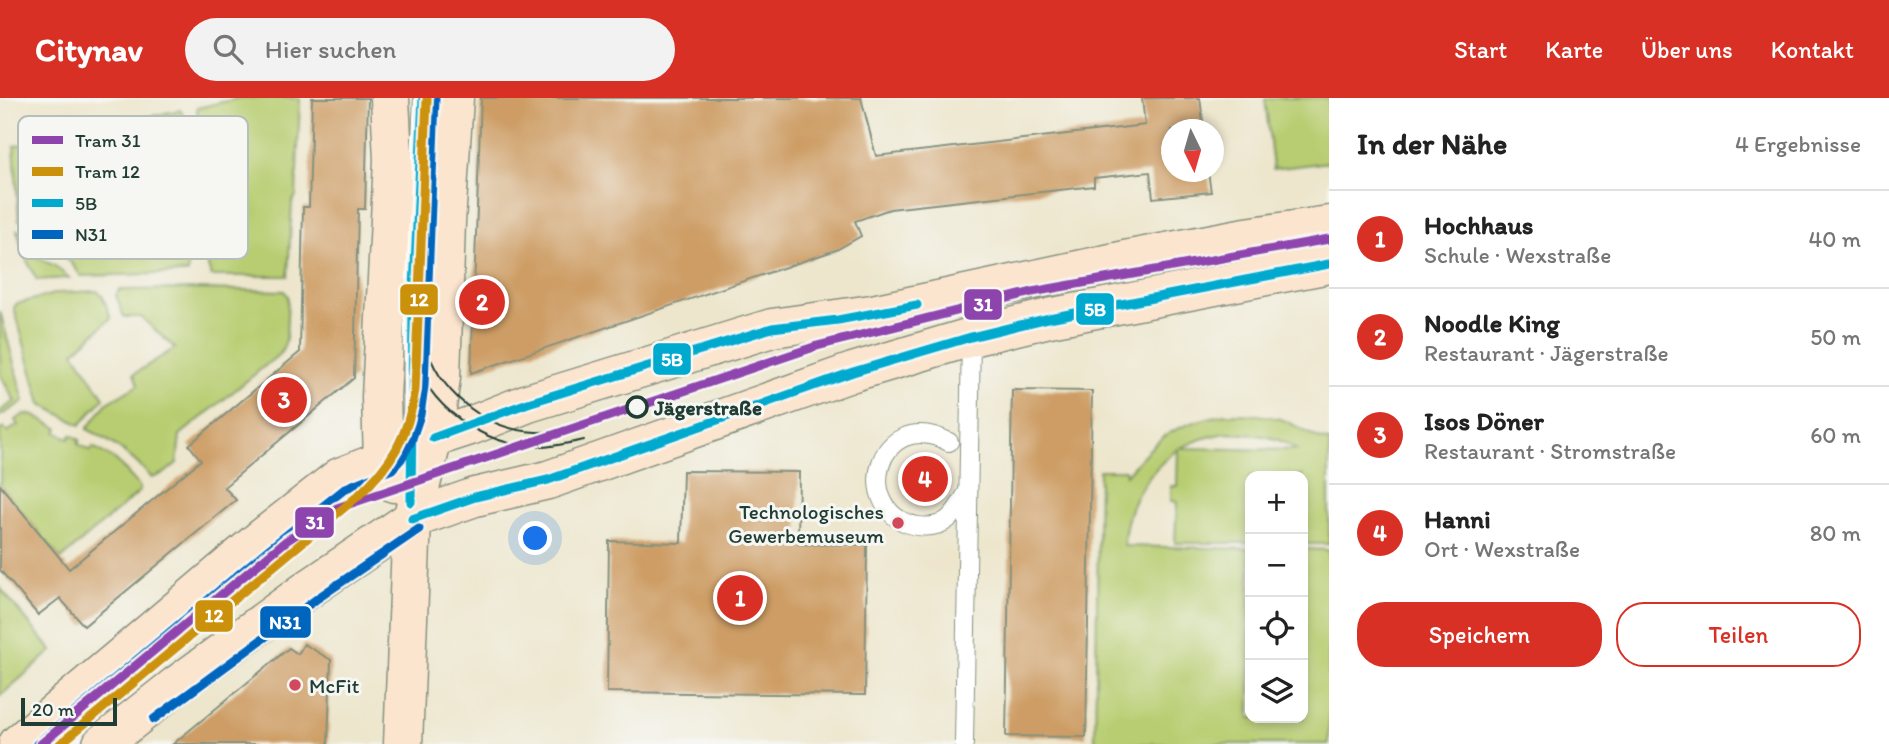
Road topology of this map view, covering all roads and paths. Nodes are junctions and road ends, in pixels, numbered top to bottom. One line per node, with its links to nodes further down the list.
1 (390, 98): 9 (street)
2 (423, 98): 7 (lane)
3 (454, 98): 9 (street)
4 (1329, 225): 9 (street)
5 (1329, 264): 6 (street)
6 (971, 337): 10 (lane); 11 (street)
7 (412, 386): 9 (lane); 9 (lane)
8 (949, 442): 10 (lane)
9 (409, 449): 11 (street); 11 (street); 12 (street)
10 (967, 493): 15 (lane)
11 (412, 519): 13 (street); 14 (street)
12 (18, 744)
13 (103, 744)
14 (403, 744)
15 (964, 744)

